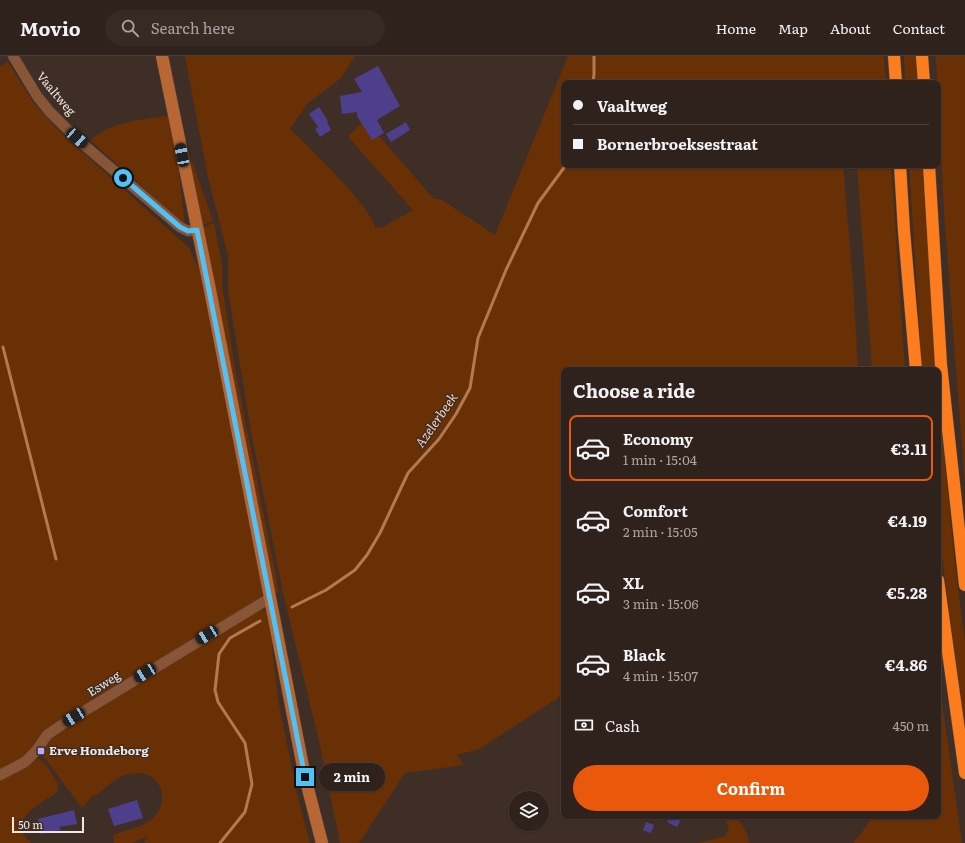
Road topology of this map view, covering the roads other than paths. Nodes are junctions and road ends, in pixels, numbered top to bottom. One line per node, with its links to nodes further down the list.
1 (12, 56): 9 (street, Vaaltweg)
2 (162, 56): 9 (main road)
3 (894, 56): 5 (highway)
4 (922, 56): 6 (highway)
5 (896, 80)
6 (924, 80)
7 (900, 168): 10 (highway)
8 (929, 168): 11 (highway)
9 (197, 230): 14 (main road)
10 (916, 367)
11 (940, 367)
12 (941, 374): 13 (highway)
13 (965, 585)
14 (270, 598): 17 (street, Esweg); 18 (main road)
15 (941, 601): 16 (highway)
16 (965, 772)
17 (0, 775)
18 (322, 843)

